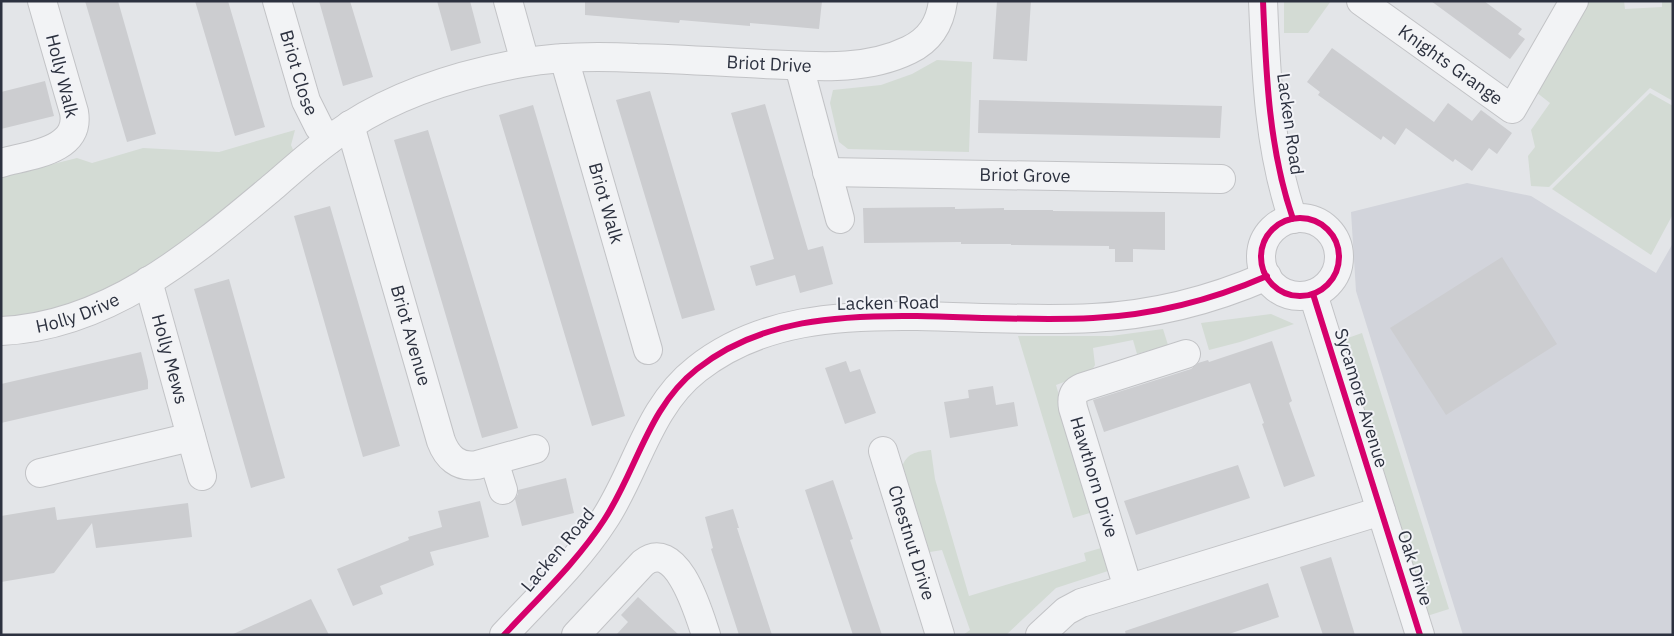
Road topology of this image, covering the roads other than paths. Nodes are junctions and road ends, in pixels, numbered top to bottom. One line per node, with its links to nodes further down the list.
1 (42, 1): 12 (street, Holly Walk)
2 (277, 1): 11 (street, Briot Close)
3 (508, 1): 9 (street)
4 (943, 1): 10 (street, Briot Drive)
5 (1263, 1): 16 (street, Lacken Road)
6 (1361, 1): 7 (street, Knights Grange)
7 (1574, 1)
8 (564, 58): 9 (street, Briot Drive); 10 (street, Briot Drive); 21 (street, Briot Walk)
9 (525, 62): 11 (street, Briot Drive)
10 (799, 66): 13 (street)
11 (340, 133): 18 (street, Holly Drive); 26 (street, Briot Avenue)
12 (1, 163)
13 (827, 172): 14 (street, Briot Grove); 15 (street)
14 (1221, 179)
15 (840, 219)
16 (1293, 219): 17 (street); 19 (street)
17 (1267, 276): 19 (street); 32 (street, Lacken Road)
18 (148, 282): 20 (street, Holly Drive); 23 (street, Holly Mews)
19 (1313, 294): 30 (street, Sycamore Avenue)
20 (1, 331)
21 (648, 350)
22 (1186, 354): 31 (street, Hawthorn Drive)
23 (191, 437): 27 (street); 28 (street, Holly Mews)
24 (535, 449): 26 (street, Briot Avenue)
25 (883, 451): 35 (street, Chestnut Drive)
26 (494, 461): 29 (street)
27 (40, 473)
28 (202, 476)
29 (503, 490)
30 (1381, 511): 31 (street); 37 (street, Oak Drive)
31 (1128, 588): 36 (street)
32 (504, 635)
33 (576, 635): 34 (street)
34 (706, 635)
35 (940, 635)
36 (1040, 635)
37 (1420, 635)

